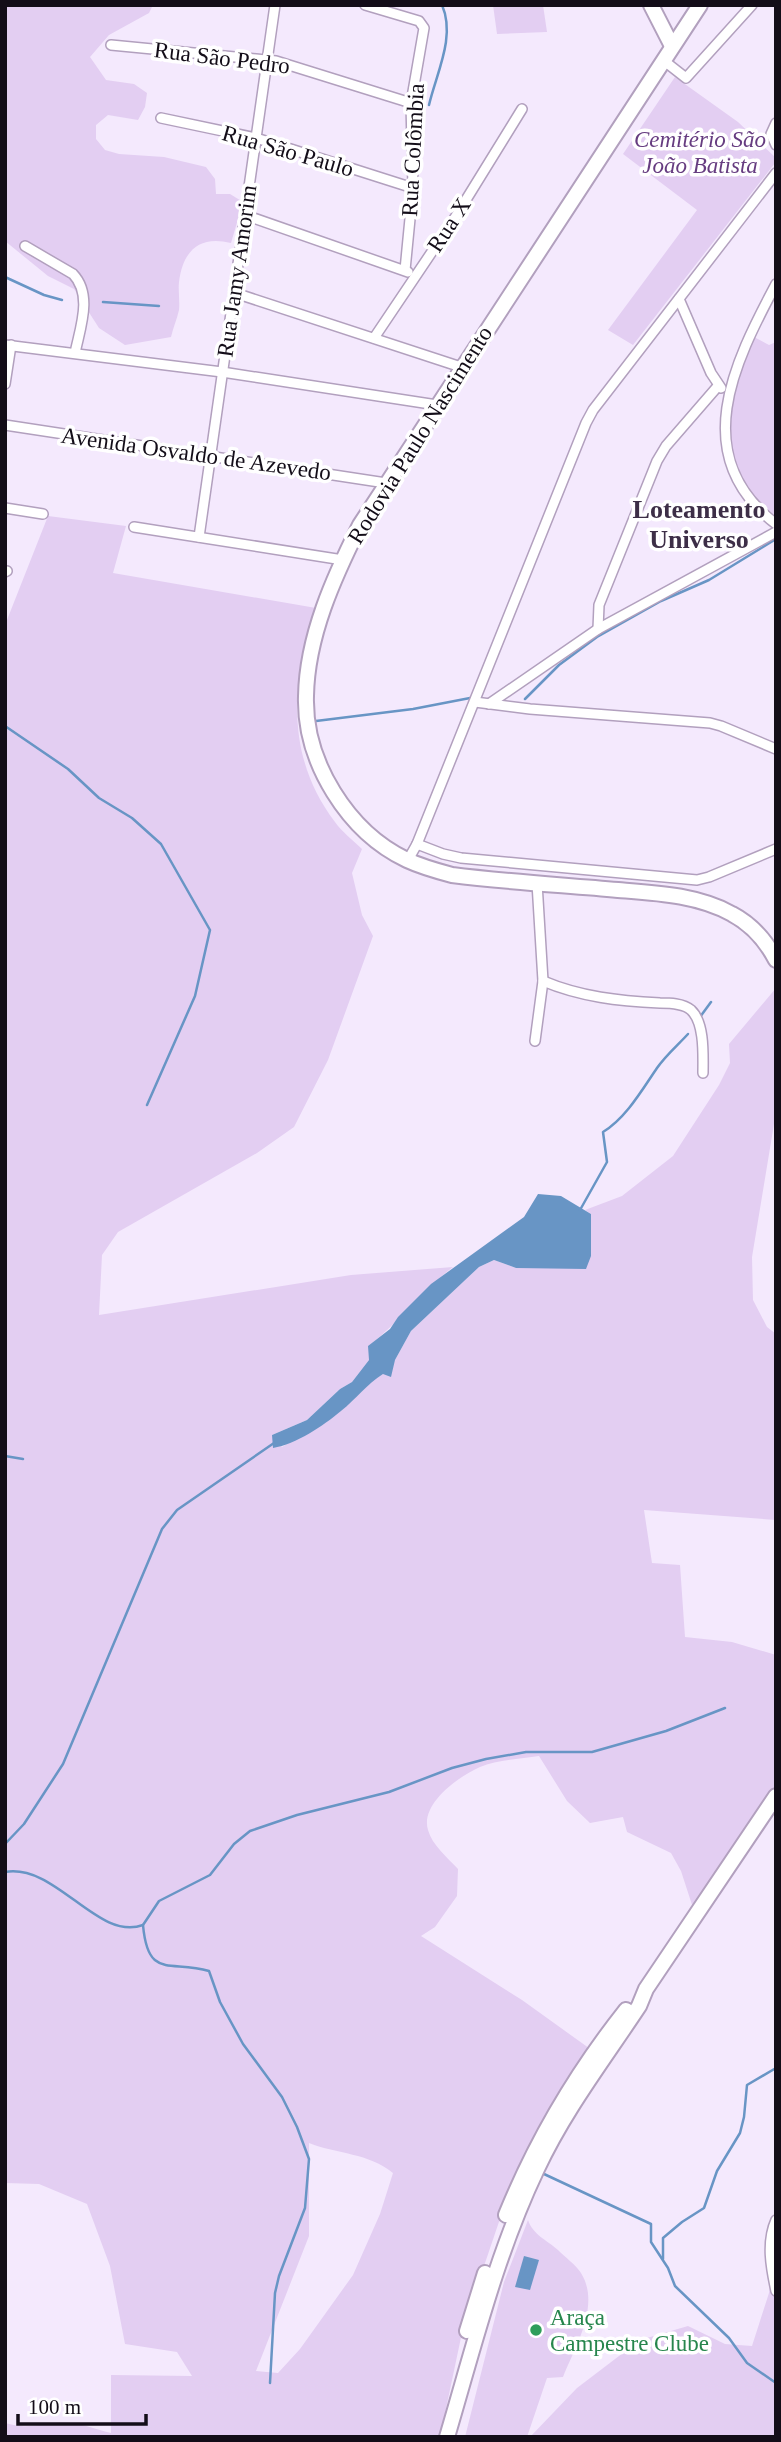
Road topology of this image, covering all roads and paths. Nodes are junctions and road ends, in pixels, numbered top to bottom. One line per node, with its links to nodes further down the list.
1 (275, 5): 8 (street, Rua Jamy Amorim)
2 (365, 5): 10 (street, Rua Colômbia)
3 (651, 5): 7 (main road)
4 (700, 5): 7 (main road, Rodovia Paulo Nascimento)
5 (752, 5): 9 (street)
6 (111, 46): 8 (street, Rua São Pedro)
7 (672, 46): 9 (main road, Rodovia Paulo Nascimento)
8 (269, 60): 10 (street, Rua São Pedro); 14 (street, Rua Jamy Amorim)
9 (663, 60): 28 (main road, Rodovia Paulo Nascimento)
10 (411, 103): 17 (street, Rua Colômbia)
11 (522, 109): 21 (street, Rua X)
12 (161, 118): 14 (street, Rua São Paulo)
13 (776, 123): 15 (street)
14 (256, 138): 17 (street, Rua São Paulo); 18 (street, Rua Jamy Amorim)
15 (776, 145)
16 (776, 173): 24 (street)
17 (413, 188): 20 (street, Rua Colômbia)
18 (245, 215): 20 (street); 23 (street, Rua Jamy Amorim)
19 (25, 246): 27 (street)
20 (405, 270): 21 (street)
21 (415, 276): 25 (street, Rua X)
22 (776, 284): 32 (street)
23 (235, 293): 25 (street); 29 (street, Rua Jamy Amorim)
24 (679, 299): 31 (street); 45 (street)
25 (374, 338): 28 (street)
26 (8, 345): 27 (street); 30 (street)
27 (75, 353): 29 (street)
28 (461, 367): 33 (main road, Rodovia Paulo Nascimento)
29 (222, 372): 33 (street); 35 (street, Rua Jamy Amorim)
30 (5, 384)
31 (718, 386): 32 (street); 44 (street)
32 (729, 393): 39 (street)
33 (437, 405): 36 (main road, Rodovia Paulo Nascimento)
34 (5, 425): 35 (street, Avenida Osvaldo de Azevedo)
35 (210, 456): 36 (street, Avenida Osvaldo de Azevedo); 42 (street, Rua Jamy Amorim)
36 (386, 483): 43 (main road, Rodovia Paulo Nascimento)
37 (5, 508): 38 (street)
38 (43, 514)
39 (776, 524)
40 (134, 527): 42 (street)
41 (776, 532): 44 (street)
42 (199, 537): 43 (street)
43 (343, 560): 50 (main road, Rodovia Paulo Nascimento)
44 (598, 629): 46 (street)
45 (475, 702): 46 (street); 48 (street)
46 (489, 704): 47 (street)
47 (776, 750)
48 (417, 844): 50 (street); 51 (street)
49 (776, 849): 51 (street)
50 (408, 860): 52 (main road, Rodovia Paulo Nascimento)
51 (587, 870): 53 (street)
52 (537, 883): 53 (main road, Rodovia Paulo Nascimento); 55 (street)
53 (586, 887): 54 (main road, Rodovia Paulo Nascimento)
54 (776, 960)
55 (542, 981): 56 (street); 57 (street)
56 (535, 1041)
57 (703, 1073)
58 (776, 1796): 61 (main road)
59 (776, 2220): 60 (street)
60 (776, 2291)
61 (447, 2437)

